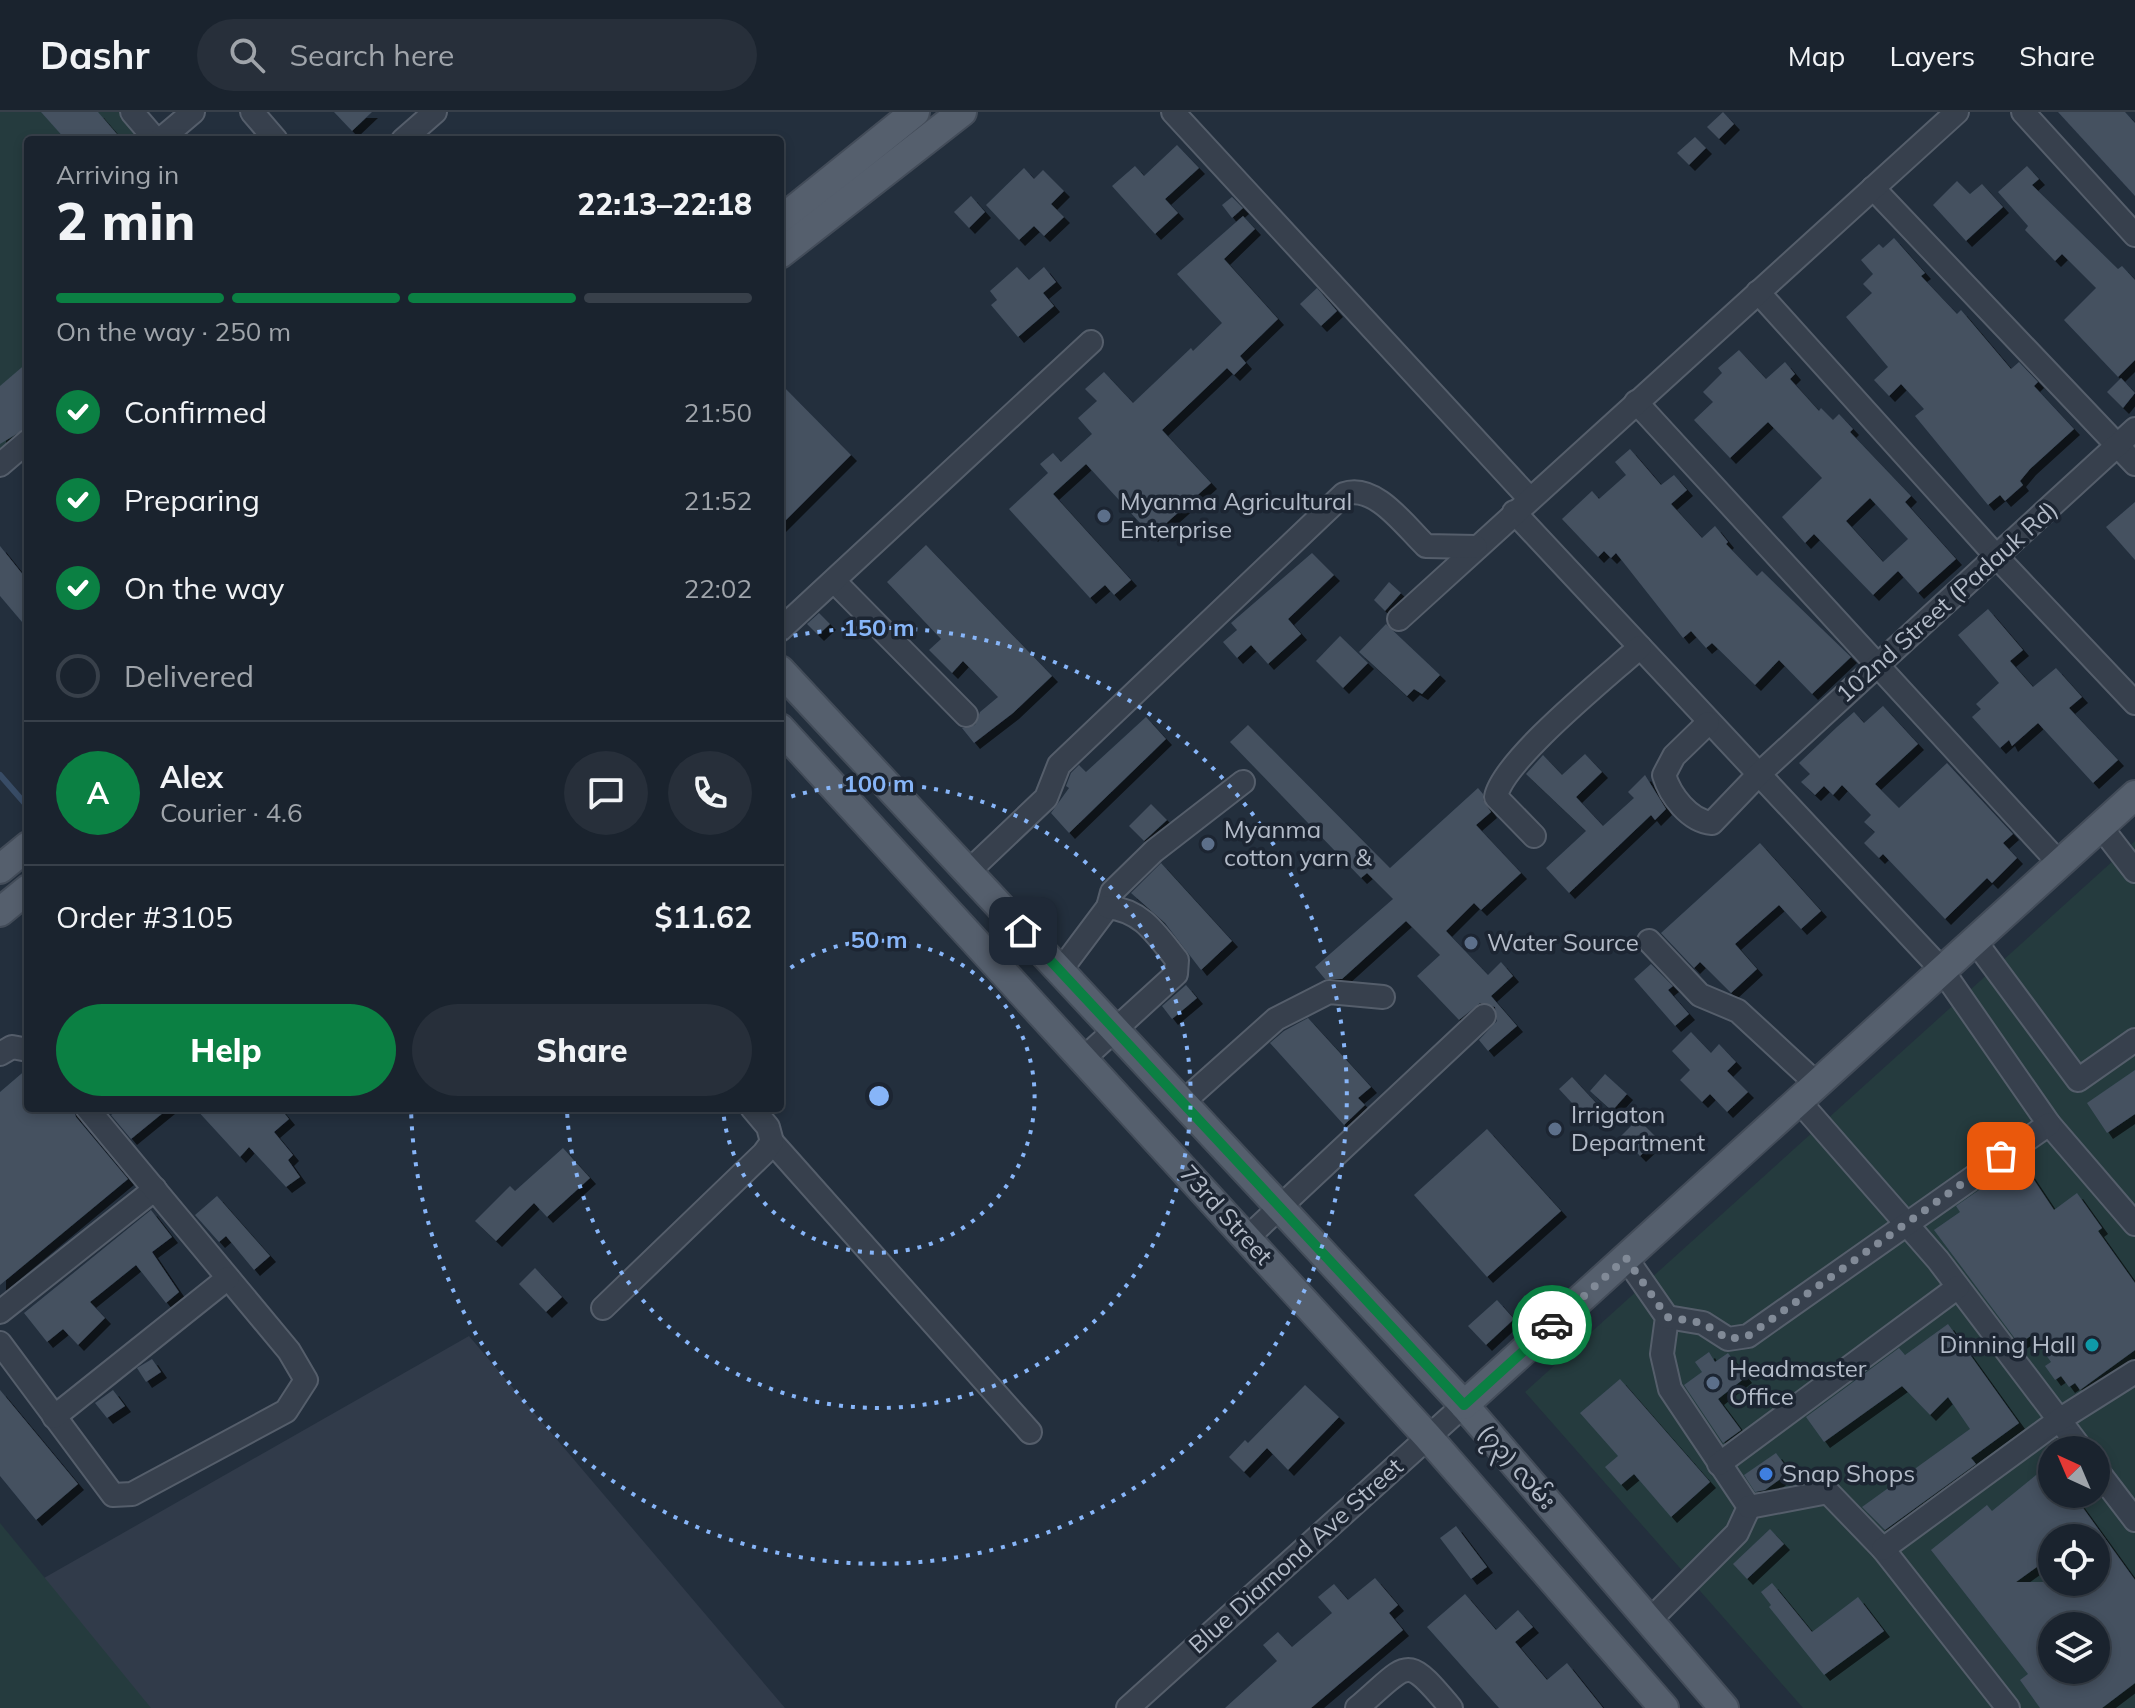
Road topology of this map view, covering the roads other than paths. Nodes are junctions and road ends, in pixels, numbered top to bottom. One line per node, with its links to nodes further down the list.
1 (132, 112): 10 (street)
2 (193, 112): 11 (street)
3 (252, 112): 12 (street)
4 (435, 112): 13 (street)
5 (915, 112): 15 (main road)
6 (962, 112): 17 (main road)
7 (1173, 112): 26 (street)
8 (1957, 112): 14 (street)
9 (2023, 112): 16 (street)
10 (154, 136)
11 (163, 136)
12 (273, 136)
13 (408, 136)
14 (1873, 188): 18 (street); 23 (street)
15 (784, 218)
16 (2135, 235)
17 (784, 251)
18 (1758, 292): 20 (street); 28 (street)
19 (1091, 342): 29 (street)
20 (1636, 402): 26 (street); 33 (street)
21 (2135, 429): 23 (street, 102nd Street (Padauk Rd))
22 (24, 444): 25 (street)
23 (2118, 445): 24 (street); 28 (street, 102nd Street (Padauk Rd))
24 (2135, 464)
25 (0, 465)
26 (1521, 505): 27 (street); 32 (street)
27 (1476, 547): 30 (street); 48 (street)
28 (1996, 556): 33 (street, 102nd Street (Padauk Rd)); 35 (street)
29 (834, 581): 31 (street); 36 (street)
30 (1399, 619)
31 (784, 626)
32 (1640, 647): 37 (street); 43 (street)
33 (1878, 664): 39 (street, 102nd Street (Padauk Rd)); 45 (street)
34 (784, 674): 48 (main road, (၇၃) လမ်း)
35 (2135, 703)
36 (966, 715)
37 (1708, 723): 39 (street); 39 (street, 102nd Street (Padauk Rd))
38 (784, 732): 62 (main road, 73rd Street)
39 (1759, 774): 54 (street)
40 (1243, 782): 50 (street)
41 (2135, 795): 42 (main road)
42 (2101, 827): 45 (main road); 47 (street)
43 (1534, 836)
44 (24, 849): 46 (main road)
45 (2060, 864): 53 (main road)
46 (0, 869)
47 (2134, 869)
48 (968, 872): 55 (main road, (၇၃) လမ်း)
49 (24, 892): 51 (main road)
50 (1108, 907): 55 (street); 58 (street)
51 (0, 912)
52 (1649, 941): 63 (street)
53 (1975, 941): 54 (main road); 59 (street)
54 (1942, 970): 63 (main road); 67 (street)
55 (1060, 971): 58 (main road, (၇၃) လမ်း)
56 (1383, 997): 64 (street)
57 (1484, 1016): 70 (street)
58 (1115, 1030): 62 (street); 64 (main road, (၇၃) လမ်း)
59 (2135, 1040)
60 (24, 1049): 61 (street)
61 (0, 1054)
62 (1083, 1059): 73 (main road, 73rd Street)
63 (1808, 1092): 71 (street); 74 (main road)
64 (1182, 1103): 70 (main road, (၇၃) လမ်း)
65 (90, 1112): 69 (street)
66 (755, 1112): 68 (street)
67 (2049, 1124): 71 (street); 72 (street)
68 (772, 1142): 77 (street); 85 (street)
69 (155, 1189): 75 (street); 78 (street)
70 (1280, 1208): 73 (street); 82 (main road, (၇၃) လမ်း)
71 (1905, 1222): 76 (street); 79 (street)
72 (2135, 1224)
73 (1247, 1238): 87 (main road, 73rd Street)
74 (1626, 1258): 79 (street); 82 (main road)
75 (228, 1278): 83 (street); 83 (street)
76 (1958, 1287): 84 (street); 88 (street)
77 (603, 1308)
78 (0, 1312)
79 (1667, 1317): 88 (street)
80 (0, 1343): 83 (street)
81 (2135, 1372): 84 (street)
82 (1464, 1405): 87 (street, Blue Diamond Ave Street); 93 (main road, (၇၃) လမ်း)
83 (54, 1417)
84 (2059, 1420): 86 (street); 92 (street)
85 (1030, 1432)
86 (2071, 1436)
87 (1428, 1437): 94 (main road, 73rd Street); 95 (street, Blue Diamond Ave Street)
88 (1719, 1464): 90 (street)
89 (2110, 1487): 91 (street)
90 (1749, 1507): 92 (street); 93 (street)
91 (2135, 1520)
92 (1883, 1549): 100 (street)
93 (1650, 1621): 94 (main road); 99 (main road, (၇၃) လမ်း)
94 (1615, 1650): 98 (main road, 73rd Street)
95 (1128, 1708)
96 (1357, 1708): 97 (street)
97 (1451, 1708)
98 (1664, 1708)
99 (1724, 1708)
100 (2008, 1708)

